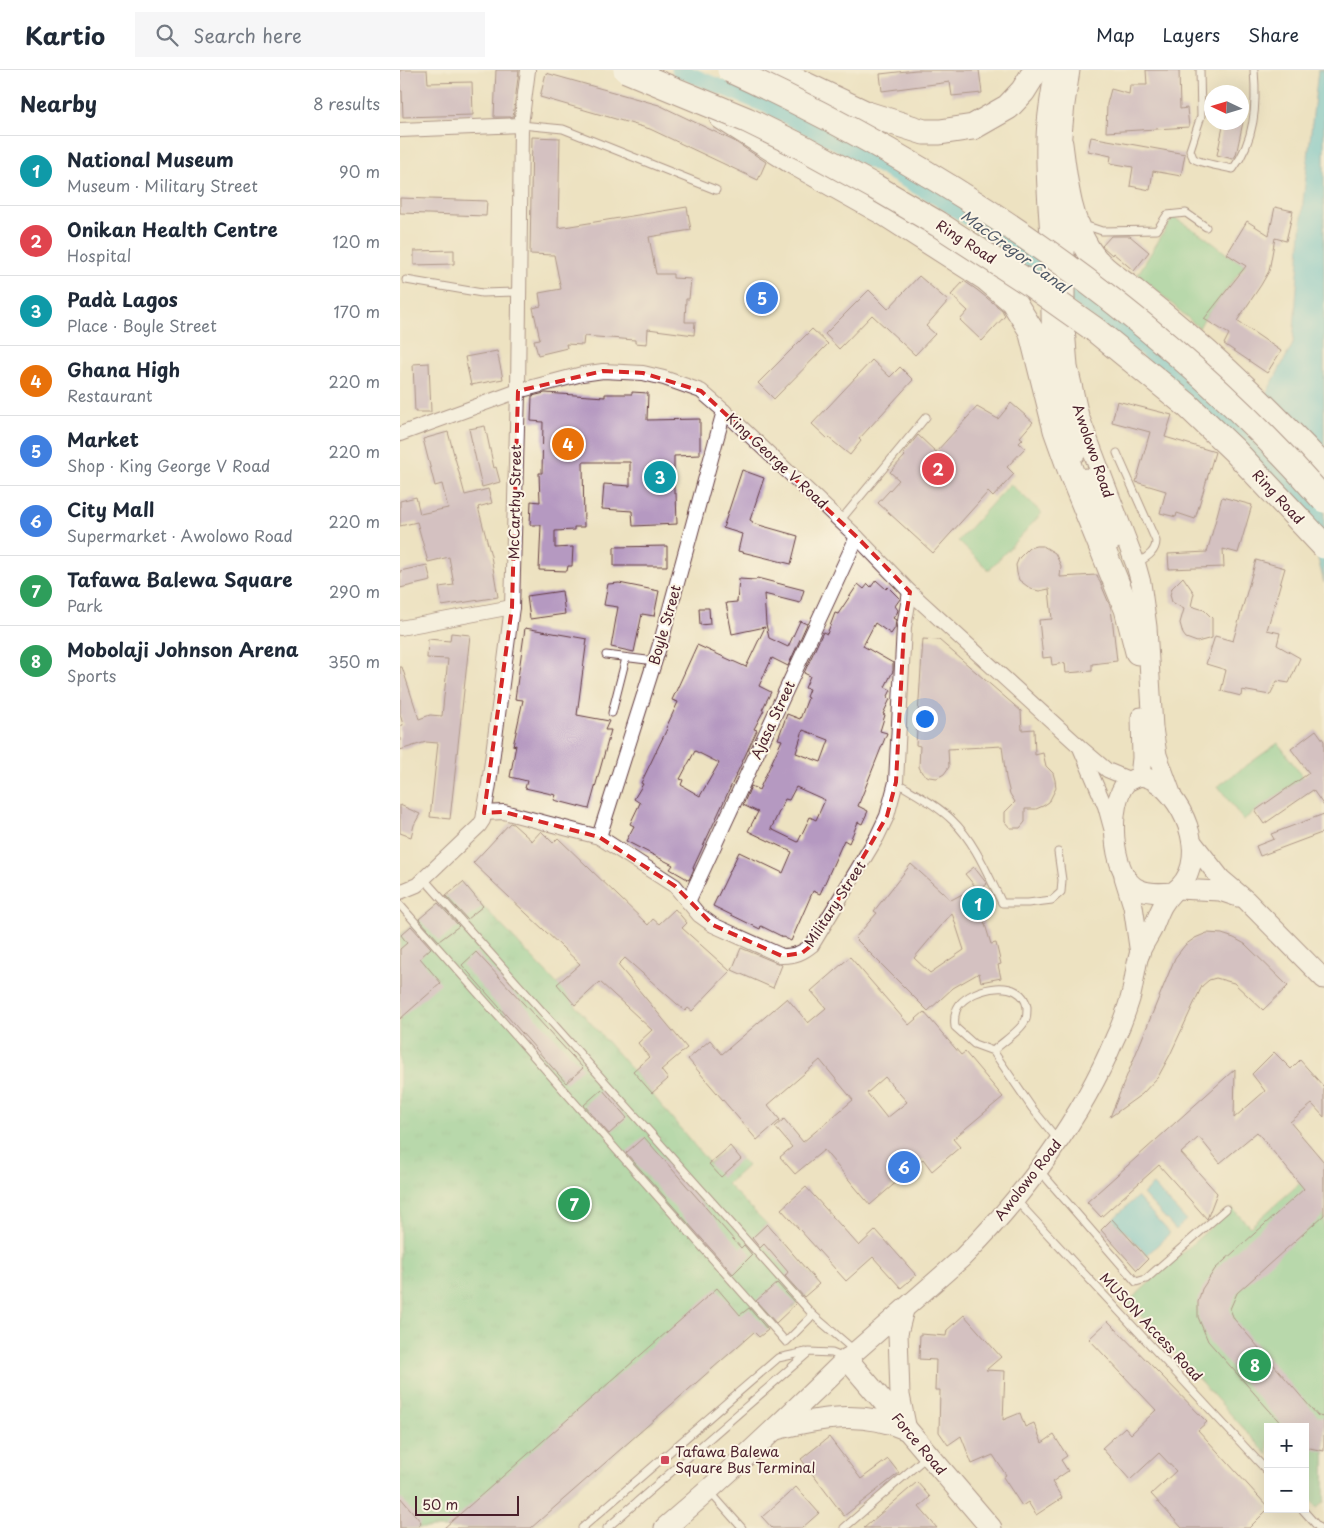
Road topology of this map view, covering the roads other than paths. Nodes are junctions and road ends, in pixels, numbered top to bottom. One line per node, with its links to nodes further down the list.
1 (528, 70): 11 (street, McCarthy Street)
2 (626, 70): 10 (highway, Ring Road, bridge)
3 (730, 70): 27 (highway, bridge)
4 (774, 70): 5 (highway)
5 (1036, 70)
6 (1055, 70): 17 (main road, Awolowo Road)
7 (1070, 70): 13 (main road, Awolowo Road)
8 (1200, 70): 9 (lane)
9 (1254, 70)
10 (699, 102): 30 (highway, Ring Road, bridge); 35 (highway)
11 (522, 125): 12 (street); 14 (lane); 19 (street, McCarthy Street)
12 (400, 130)
13 (1066, 154): 17 (main road, Awolowo Road); 26 (highway)
14 (716, 190)
15 (1081, 214): 16 (lane)
16 (1206, 227)
17 (1057, 242): 20 (main road, Awolowo Road, bridge)
18 (406, 280): 19 (lane)
19 (519, 292): 21 (street, McCarthy Street)
20 (1058, 322): 31 (main road, Awolowo Road); 35 (main road, Awolowo Road)
21 (518, 391): 22 (street, King George V Road); 24 (street, King George V Road); 33 (street, McCarthy Street)
22 (724, 410): 28 (street, King George V Road); 38 (street, Boyle Street)
23 (926, 417): 28 (lane)
24 (400, 434)
25 (1117, 453): 31 (lane)
26 (1324, 468)
27 (1324, 500)
28 (840, 521): 29 (street, King George V Road)
29 (857, 537): 32 (street, King George V Road); 54 (street, Ajasa Street)
30 (1324, 546)
31 (1136, 564): 43 (main road, Awolowo Road)
32 (910, 592): 40 (street, King George V Road); 42 (street, Military Street)
33 (512, 607): 34 (street); 44 (street, McCarthy Street)
34 (400, 628)
35 (1138, 652): 41 (main road, Awolowo Road)
36 (606, 656): 37 (lane)
37 (626, 658): 38 (lane); 39 (lane)
38 (655, 661): 45 (street, Boyle Street)
39 (612, 714)
40 (1080, 747): 41 (street, King George V Road); 46 (street)
41 (1135, 778): 43 (main road); 46 (main road)
42 (896, 782): 48 (lane); 54 (street, Military Street)
43 (1172, 796): 47 (main road)
44 (484, 813): 45 (street, Military Street); 50 (street, McCarthy Street)
45 (599, 837): 54 (street, Military Street)
46 (1115, 840): 49 (main road)
47 (1192, 842): 51 (main road); 53 (main road)
48 (1058, 852)
49 (1123, 874): 51 (main road); 56 (main road)
50 (424, 879): 52 (street, McCarthy Street); 64 (lane)
51 (1175, 890): 53 (main road); 56 (main road)
52 (400, 892)
53 (1246, 900): 57 (main road)
54 (688, 902)
55 (400, 905): 64 (lane)
56 (1140, 954): 59 (main road, Awolowo Road)
57 (1324, 979)
58 (993, 1051): 58 (lane); 59 (lane)
59 (1059, 1142): 60 (main road, Awolowo Road)
60 (1038, 1169): 61 (main road, Awolowo Road); 62 (lane)
61 (1015, 1199): 63 (main road, Awolowo Road); 70 (lane, MUSON Access Road)
62 (1226, 1209)
63 (904, 1310): 66 (main road, Awolowo Road); 68 (main road)
64 (813, 1316): 66 (lane)
65 (809, 1352): 66 (lane); 73 (lane); 74 (lane)
66 (851, 1355): 67 (main road); 68 (main road, Force Road)
67 (776, 1430): 68 (main road); 71 (main road)
68 (907, 1430): 69 (main road, Force Road)
69 (928, 1455): 77 (lane); 78 (main road, Force Road)
70 (1264, 1468)
71 (709, 1491): 75 (main road); 76 (lane)
72 (1306, 1513): 79 (lane)
73 (582, 1528)
74 (607, 1528)
75 (665, 1528)
76 (742, 1528)
77 (844, 1528)
78 (991, 1528)
79 (1319, 1528)

